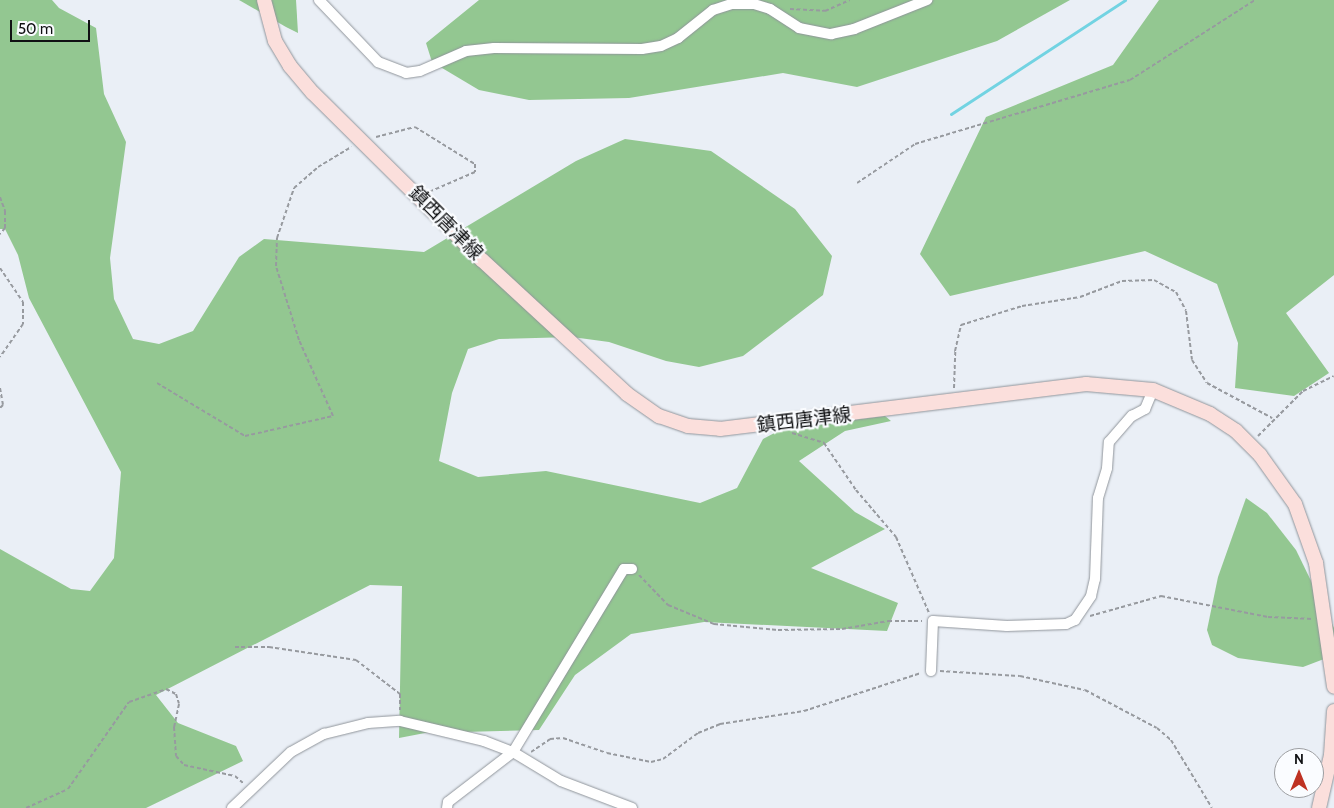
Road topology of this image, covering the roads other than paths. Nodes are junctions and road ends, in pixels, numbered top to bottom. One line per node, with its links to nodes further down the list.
1 (264, 0): 4 (main road, 鎮西唐津線)
2 (319, 0): 3 (street)
3 (927, 0)
4 (1153, 390): 6 (street); 7 (main road, 鎮西唐津線)
5 (632, 568): 9 (street)
6 (932, 671)
7 (1334, 688)
8 (1334, 711): 13 (main road)
9 (513, 752): 10 (street); 11 (street); 12 (street)
10 (232, 808)
11 (447, 808)
12 (632, 808)
13 (1319, 808)

